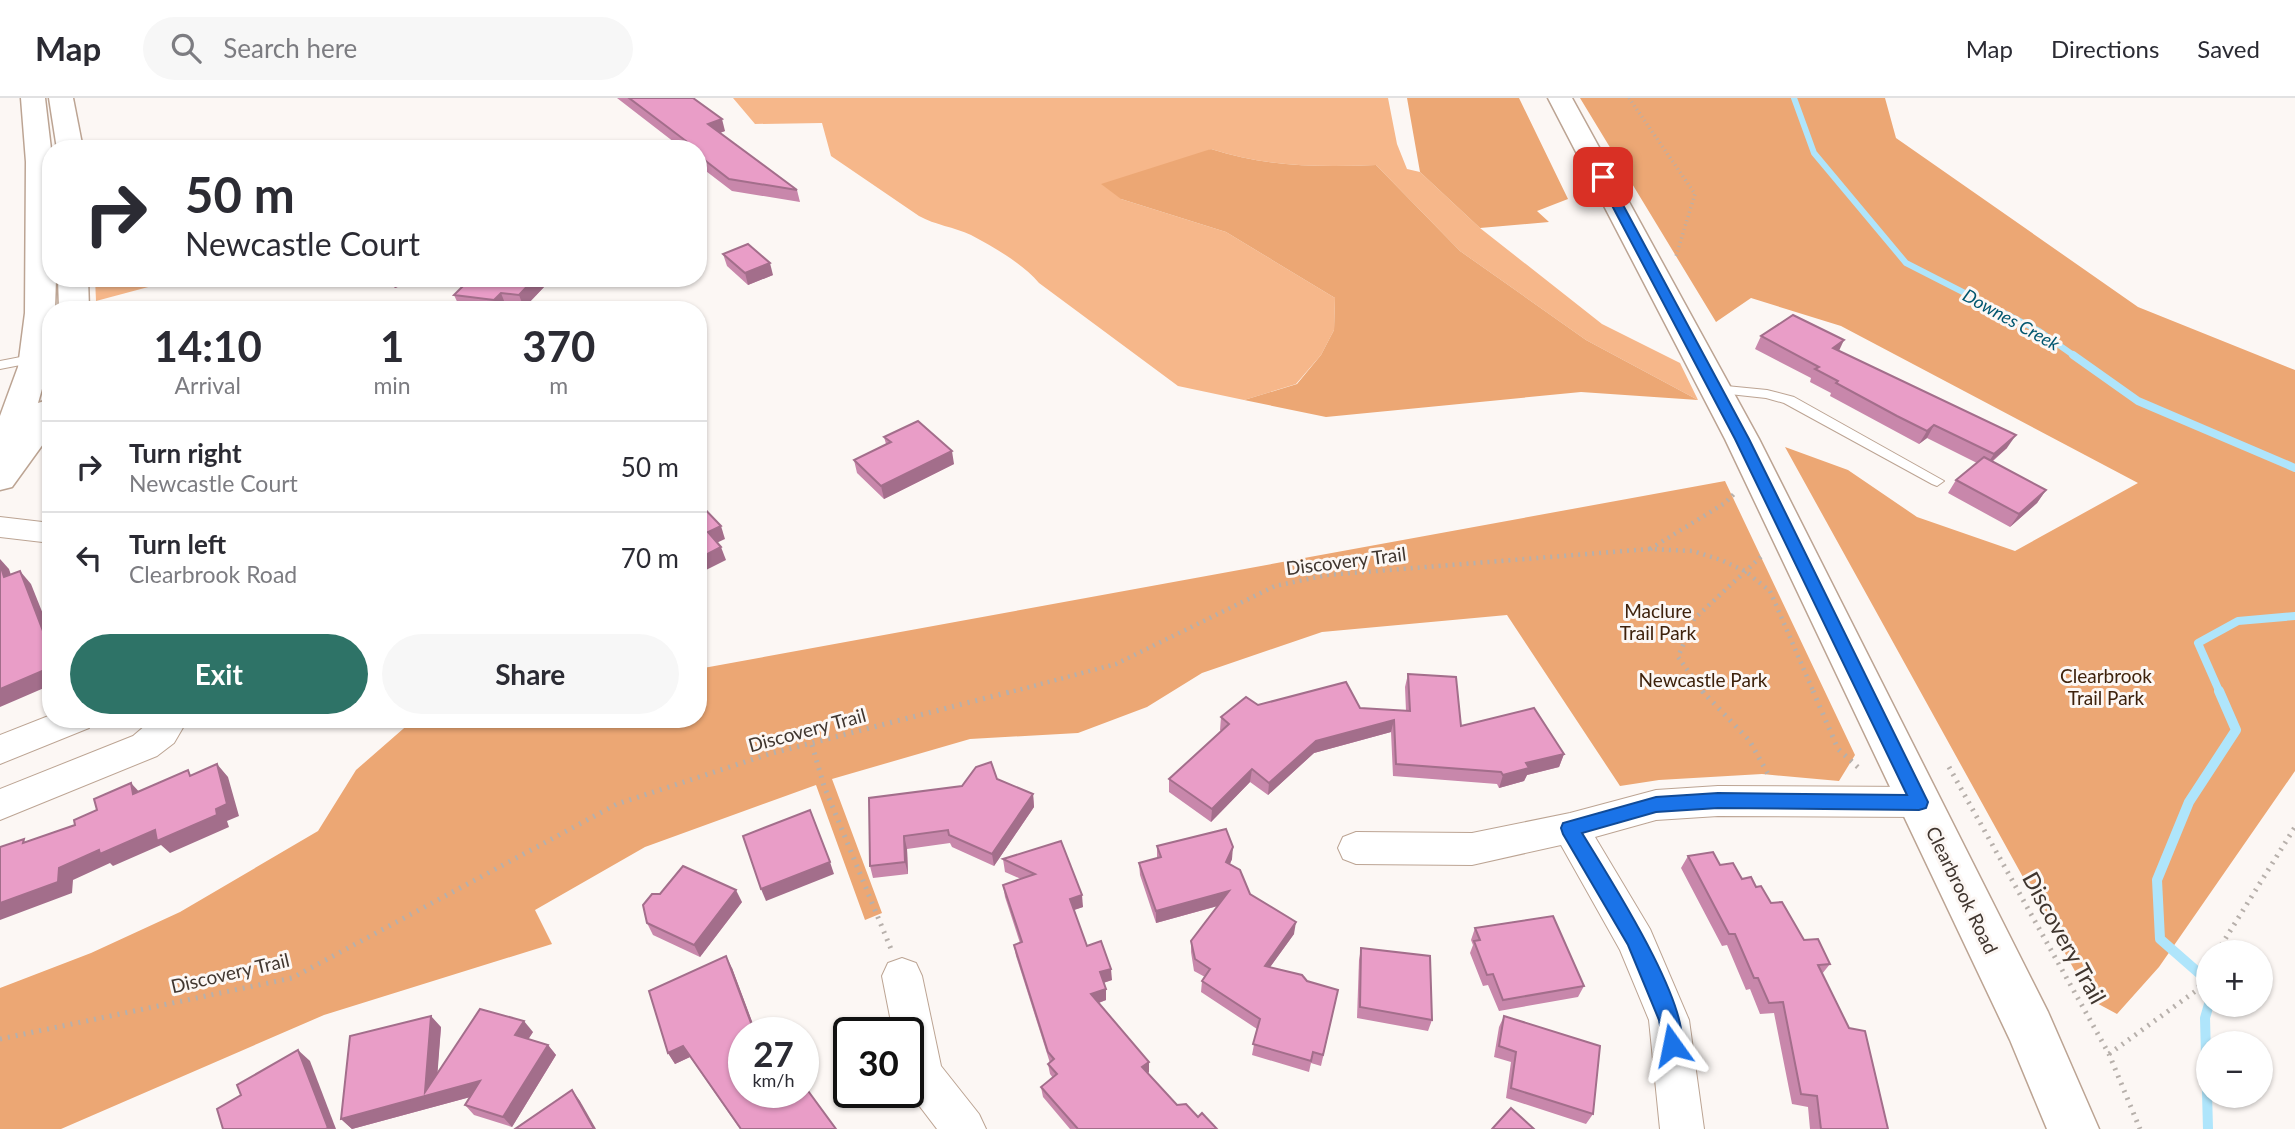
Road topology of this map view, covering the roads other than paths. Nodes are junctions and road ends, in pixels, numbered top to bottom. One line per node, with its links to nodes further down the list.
1 (33, 98): 5 (main road)
2 (61, 98): 4 (main road)
3 (1560, 98): 7 (main road, Clearbrook Road)
4 (70, 140)
5 (36, 358): 6 (lane); 9 (main road)
6 (0, 365)
7 (1716, 389): 11 (lane); 17 (main road, Clearbrook Road)
8 (42, 421): 10 (main road)
9 (0, 446)
10 (0, 479)
11 (1937, 481)
12 (0, 527): 13 (street)
13 (42, 532)
14 (55, 728): 16 (street)
15 (165, 728): 18 (street)
16 (0, 750)
17 (1934, 785): 19 (street); 24 (main road, Clearbrook Road)
18 (0, 805)
19 (1570, 828): 20 (street); 23 (street)
20 (1356, 848)
21 (902, 976): 22 (street)
22 (964, 1129)
23 (1682, 1129)
24 (2073, 1129)

